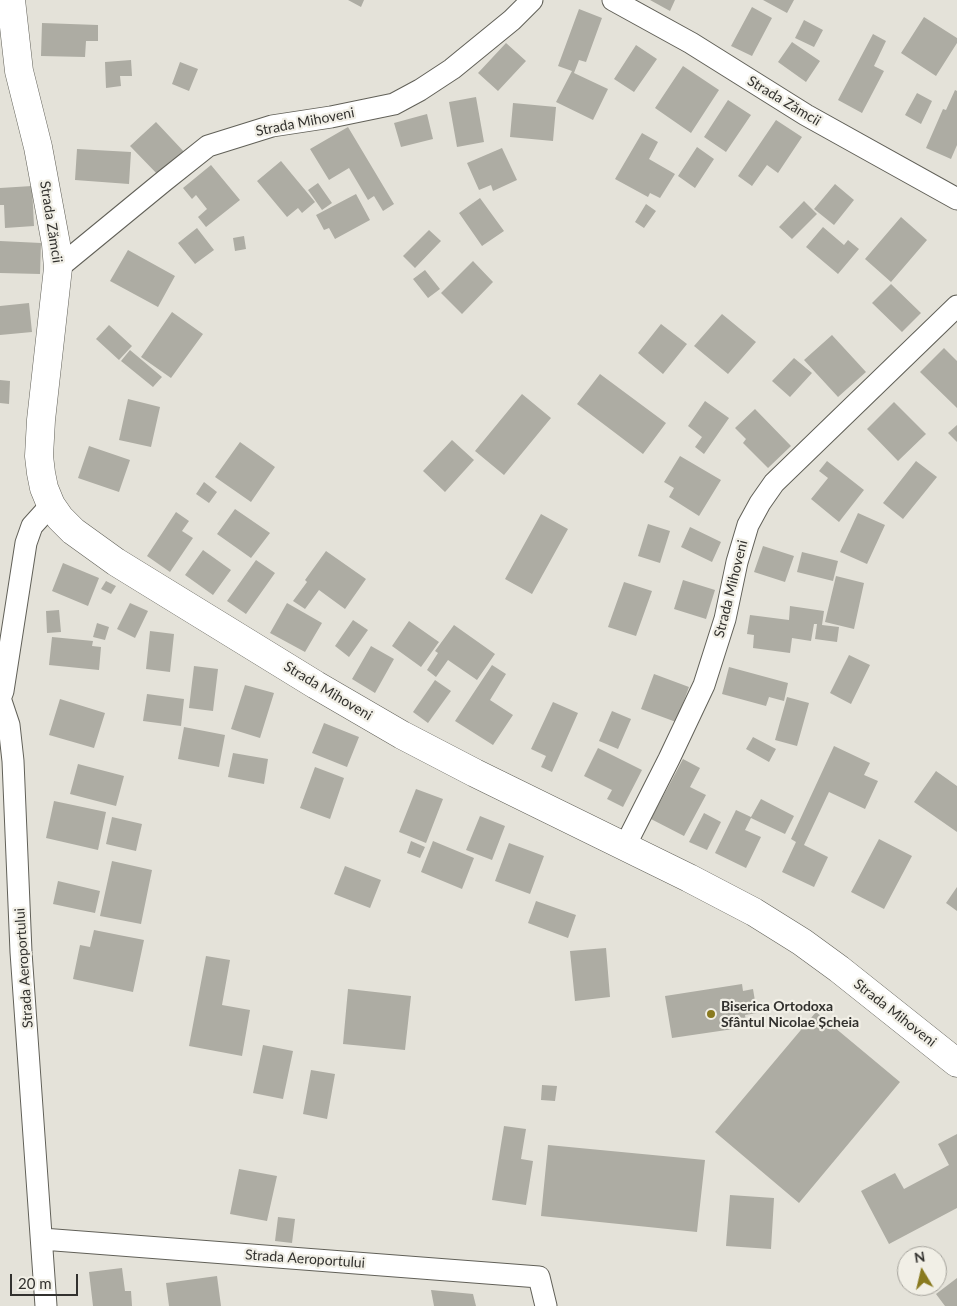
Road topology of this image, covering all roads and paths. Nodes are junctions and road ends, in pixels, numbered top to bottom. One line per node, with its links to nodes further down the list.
1 (11, 0): 5 (main road, Strada Zămcii)
2 (532, 0): 5 (street, Strada Mihoveni)
3 (613, 0): 4 (street, Strada Zămcii)
4 (957, 199)
5 (58, 268): 7 (main road, Strada Zămcii)
6 (957, 306): 9 (street, Strada Mihoveni)
7 (51, 506): 8 (street); 9 (main road, Strada Mihoveni)
8 (0, 698): 11 (street, Strada Aeroportului)
9 (624, 846): 10 (main road, Strada Mihoveni)
10 (957, 1063)
11 (42, 1239): 12 (street, Strada Aeroportului); 13 (street, Strada Aeroportului)
12 (46, 1306)
13 (546, 1306)

